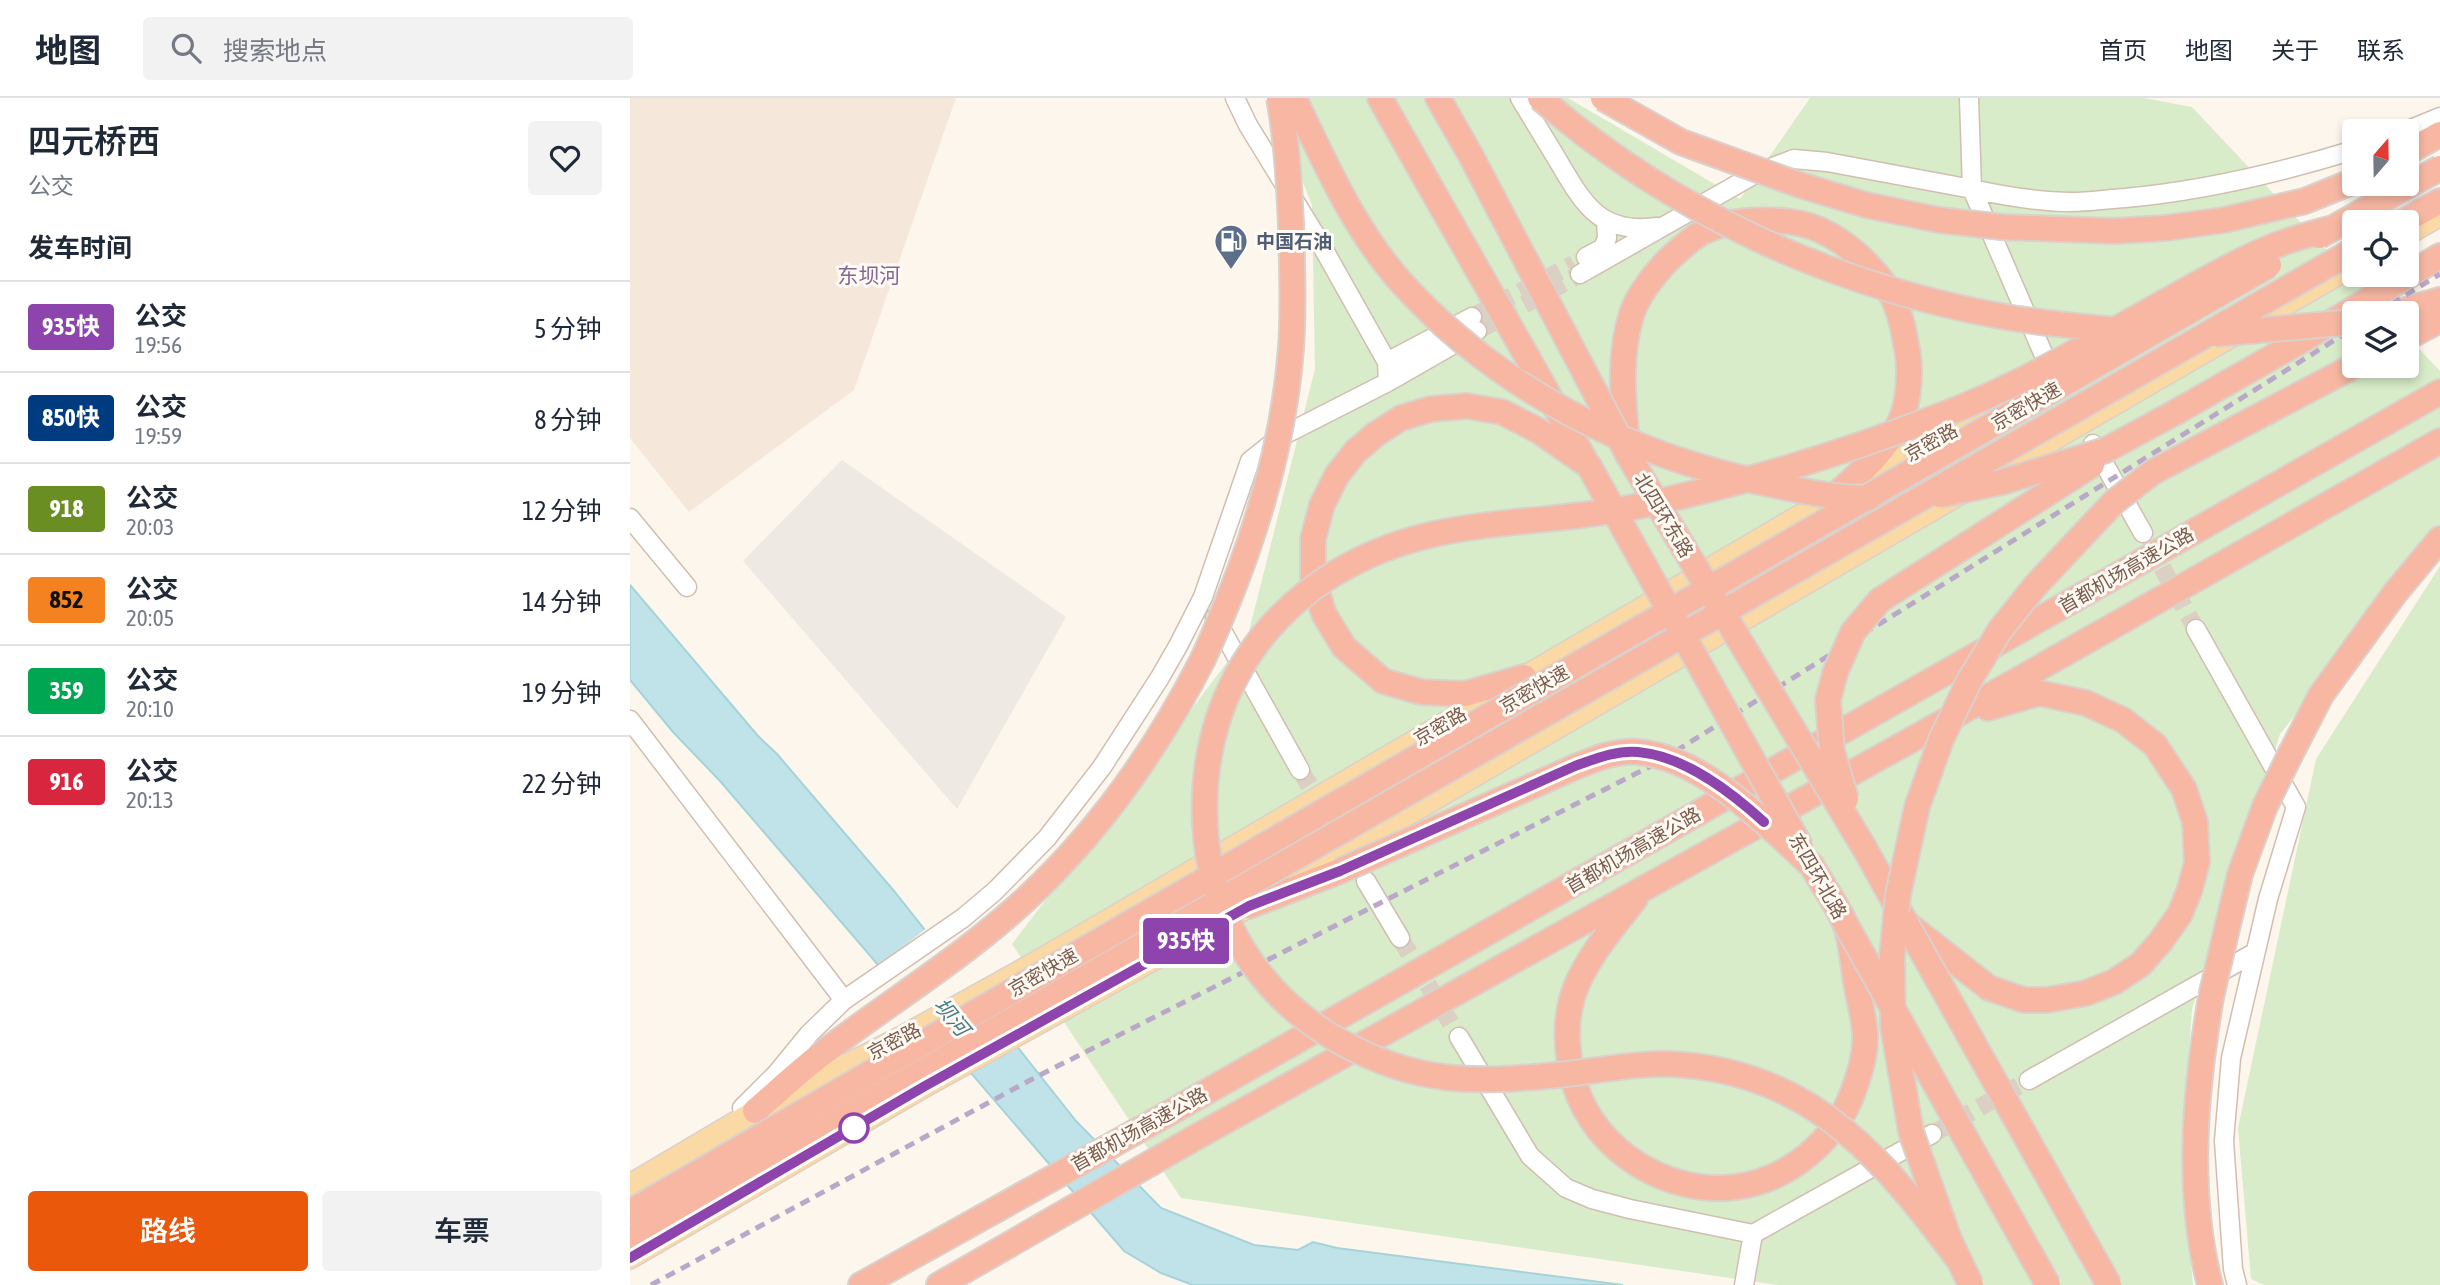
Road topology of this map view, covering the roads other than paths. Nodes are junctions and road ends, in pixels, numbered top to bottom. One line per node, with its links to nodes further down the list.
1 (1236, 98): 37 (street)
2 (1279, 98): 69 (highway, bridge)
3 (1294, 98): 41 (highway, bridge)
4 (1380, 98): 45 (highway, bridge)
5 (1438, 98): 44 (highway, 北四环东路, bridge)
6 (1520, 98): 24 (street)
7 (1540, 98): 34 (highway, bridge)
8 (1603, 98): 18 (highway, bridge)
9 (1969, 98): 19 (street)
10 (2440, 117): 11 (street)
11 (2419, 126)
12 (2440, 134): 13 (highway)
13 (2419, 146)
14 (2342, 154): 19 (street)
15 (2440, 159): 17 (main road)
16 (2440, 167): 27 (highway, 京密快速, bridge)
17 (2419, 171)
18 (2342, 186)
19 (1972, 189): 25 (street); 36 (street)
20 (2374, 196): 46 (main road, 京密路)
21 (2440, 201): 22 (highway)
22 (2419, 213)
23 (2440, 215): 26 (main road)
24 (1606, 221): 25 (street); 25 (street)
25 (1664, 226)
26 (2419, 227)
27 (2333, 228): 73 (highway, 京密快速, bridge); 77 (highway, bridge)
28 (2440, 256): 41 (highway)
29 (2342, 257): 75 (highway, 京密快速, bridge)
30 (2342, 272): 61 (main road)
31 (2440, 300): 32 (highway)
32 (2419, 306)
33 (2440, 320): 35 (highway)
34 (2342, 323)
35 (2419, 331)
36 (2046, 360)
37 (1387, 362): 39 (street); 39 (street)
38 (2342, 372): 77 (highway, bridge)
39 (1388, 382): 51 (street)
40 (2440, 392): 78 (highway, 首都机场高速公路)
41 (2176, 412): 57 (highway, bridge)
42 (2440, 441): 55 (highway, 首都机场高速公路)
43 (2093, 444): 48 (street)
44 (1628, 455): 46 (highway, bridge); 57 (highway, 北四环东路, bridge)
45 (1589, 466): 53 (highway); 58 (highway, 东四环北路, bridge)
46 (1838, 494): 53 (main road, 京密路)
47 (630, 518): 50 (street)
48 (2143, 533)
49 (2440, 540): 83 (highway, bridge)
50 (687, 587)
51 (1203, 597): 56 (street); 66 (street)
52 (2196, 629): 65 (street)
53 (1524, 677): 69 (main road, 京密路)
54 (630, 720): 66 (street)
55 (1947, 720): 60 (highway, 首都机场高速公路); 63 (highway)
56 (1300, 770)
57 (1865, 849): 63 (highway, 北四环东路, bridge)
58 (1812, 866): 61 (highway, bridge); 62 (highway, 东四环北路)
59 (1366, 881): 64 (street)
60 (1639, 892): 62 (highway, bridge); 79 (highway, 首都机场高速公路)
61 (1249, 906): 76 (main road)
62 (1845, 923): 81 (highway, 东四环北路, bridge)
63 (1906, 923): 82 (highway, bridge)
64 (1400, 937)
65 (2254, 953): 68 (street); 84 (street)
66 (844, 1000): 71 (street)
67 (1459, 1037): 74 (street)
68 (2029, 1080)
69 (755, 1111): 71 (main road, 京密路)
70 (1932, 1134): 74 (street)
71 (705, 1140): 72 (main road, 京密路)
72 (630, 1185)
73 (630, 1212)
74 (1753, 1234): 80 (street)
75 (630, 1239)
76 (630, 1258)
77 (1966, 1274)
78 (861, 1285)
79 (939, 1285)
80 (1744, 1285)
81 (2048, 1285)
82 (2109, 1285)
83 (2210, 1285)
84 (2237, 1285)

